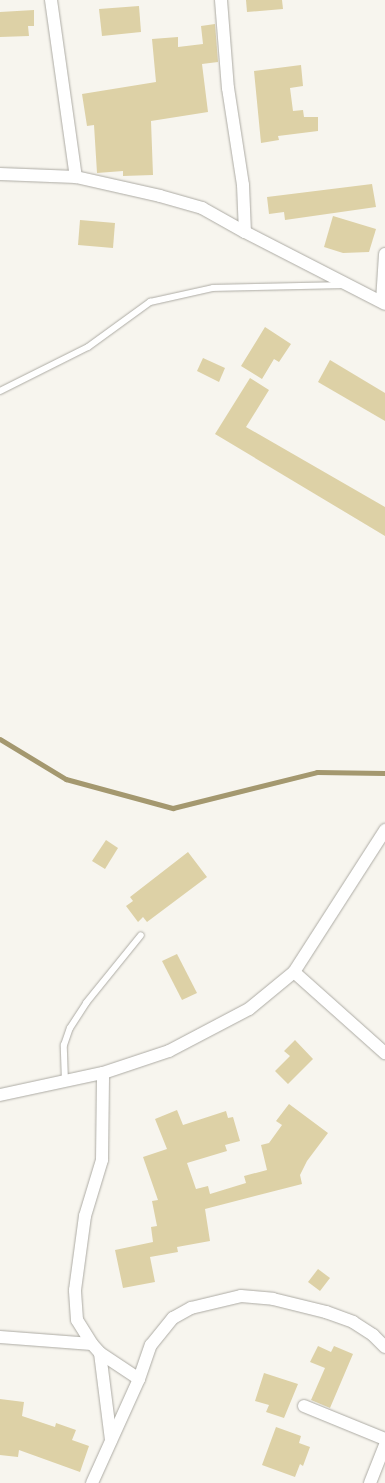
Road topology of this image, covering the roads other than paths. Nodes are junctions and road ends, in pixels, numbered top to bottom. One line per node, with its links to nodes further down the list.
1 (51, 0): 4 (street)
2 (221, 0): 5 (street)
3 (0, 174): 4 (street)
4 (76, 176): 5 (street)
5 (245, 232): 7 (street)
6 (385, 254): 8 (street)
7 (349, 285): 8 (street); 9 (lane)
8 (383, 303)
9 (0, 391)
10 (385, 830): 12 (street)
11 (141, 935): 15 (lane)
12 (294, 972): 13 (street); 14 (street)
13 (385, 1053)
14 (103, 1073): 15 (street); 18 (street)
15 (65, 1082): 16 (street)
16 (0, 1095)
17 (0, 1337): 18 (street)
18 (92, 1344): 20 (street)
19 (385, 1347): 21 (street)
20 (100, 1353): 21 (street); 23 (street)
21 (139, 1379): 23 (street)
22 (304, 1406): 24 (street)
23 (111, 1440): 26 (street)
24 (385, 1440)
25 (385, 1445): 27 (street)
26 (92, 1483)
27 (370, 1483)

